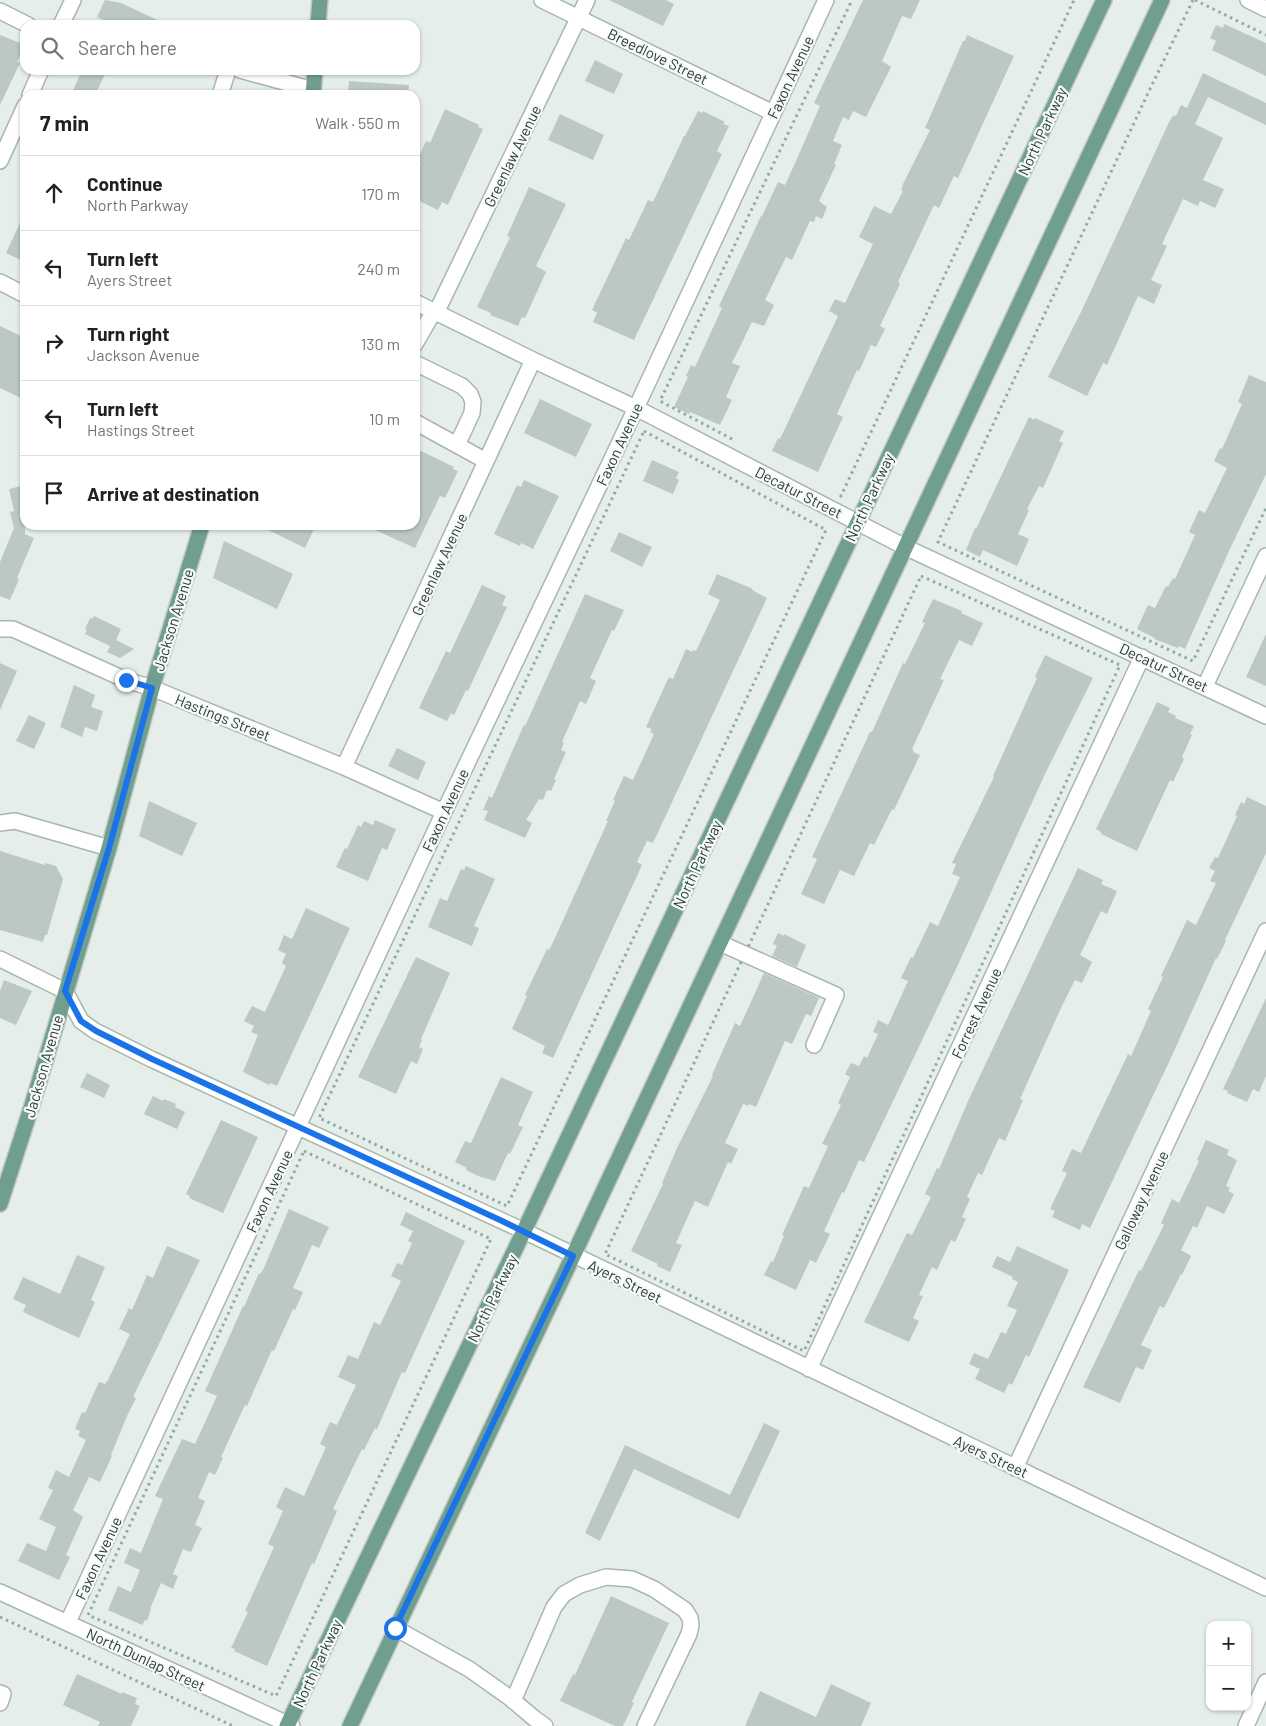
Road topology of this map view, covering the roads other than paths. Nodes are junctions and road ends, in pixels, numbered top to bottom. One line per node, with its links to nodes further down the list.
1 (73, 0): 12 (street)
2 (320, 0): 13 (main road)
3 (542, 0): 11 (street, Breedlove Street)
4 (587, 0): 11 (street, Greenlaw Avenue)
5 (826, 0): 23 (street, Faxon Avenue)
6 (1104, 0): 37 (main road, North Parkway)
7 (1162, 0): 39 (main road)
8 (1248, 0): 9 (street)
9 (1266, 8)
10 (0, 11): 14 (street)
11 (579, 17): 23 (street, Breedlove Street); 29 (street, Greenlaw Avenue)
12 (63, 20)
13 (318, 20)
14 (20, 21)
15 (39, 75): 19 (street)
16 (226, 75): 20 (street)
17 (257, 75): 21 (street)
18 (315, 75): 22 (main road)
19 (32, 90)
20 (222, 90)
21 (306, 90)
22 (313, 90)
23 (774, 113): 33 (street, Faxon Avenue)
24 (20, 117): 25 (street)
25 (0, 161)
26 (0, 282): 27 (street)
27 (20, 292)
28 (420, 304): 29 (street, Decatur Street)
29 (435, 312): 30 (street, Greenlaw Avenue); 31 (street, Decatur Street)
30 (420, 336)
31 (533, 360): 33 (street, Decatur Street); 36 (street, Greenlaw Avenue)
32 (420, 365): 35 (street)
33 (636, 408): 37 (street, Decatur Street); 47 (street, Faxon Avenue)
34 (420, 425): 35 (street)
35 (457, 445): 36 (street)
36 (486, 461): 46 (street, Greenlaw Avenue)
37 (858, 522): 39 (street, Decatur Street); 57 (main road, North Parkway)
38 (200, 530): 44 (main road, Jackson Avenue)
39 (905, 547): 42 (street, Decatur Street); 51 (main road)
40 (1266, 556): 43 (street)
41 (0, 629): 44 (street, Hastings Street)
42 (1142, 656): 43 (street, Decatur Street); 59 (street, Forrest Avenue)
43 (1205, 686): 45 (street, Decatur Street)
44 (152, 688): 46 (street, Hastings Street); 49 (main road, Jackson Avenue)
45 (1266, 716)
46 (344, 767): 47 (street, Hastings Street)
47 (444, 812): 55 (street, Faxon Avenue)
48 (0, 823): 49 (street)
49 (109, 848): 53 (main road, Jackson Avenue)
50 (1266, 931): 60 (street, Galloway Avenue)
51 (720, 943): 54 (street); 58 (main road)
52 (0, 959): 53 (street)
53 (65, 991): 55 (street, Ayers Street); 56 (main road, Jackson Avenue)
54 (814, 1045)
55 (299, 1127): 57 (street, Ayers Street); 63 (street, Faxon Avenue)
56 (0, 1204)
57 (524, 1231): 58 (street, Ayers Street); 69 (main road, North Parkway)
58 (573, 1256): 59 (street, Ayers Street); 64 (main road)
59 (809, 1369): 60 (street, Ayers Street)
60 (1015, 1468): 61 (street, Ayers Street)
61 (1266, 1588)
62 (0, 1592): 63 (street, North Dunlap Street)
63 (68, 1622): 69 (street, North Dunlap Street)
64 (395, 1628): 67 (street); 70 (main road)
65 (1266, 1682): 73 (street)
66 (0, 1693): 68 (street)
67 (513, 1701): 71 (street); 72 (street)
68 (0, 1702)
69 (289, 1725)
70 (350, 1726)
71 (545, 1726)
72 (645, 1726)
73 (1246, 1726)

